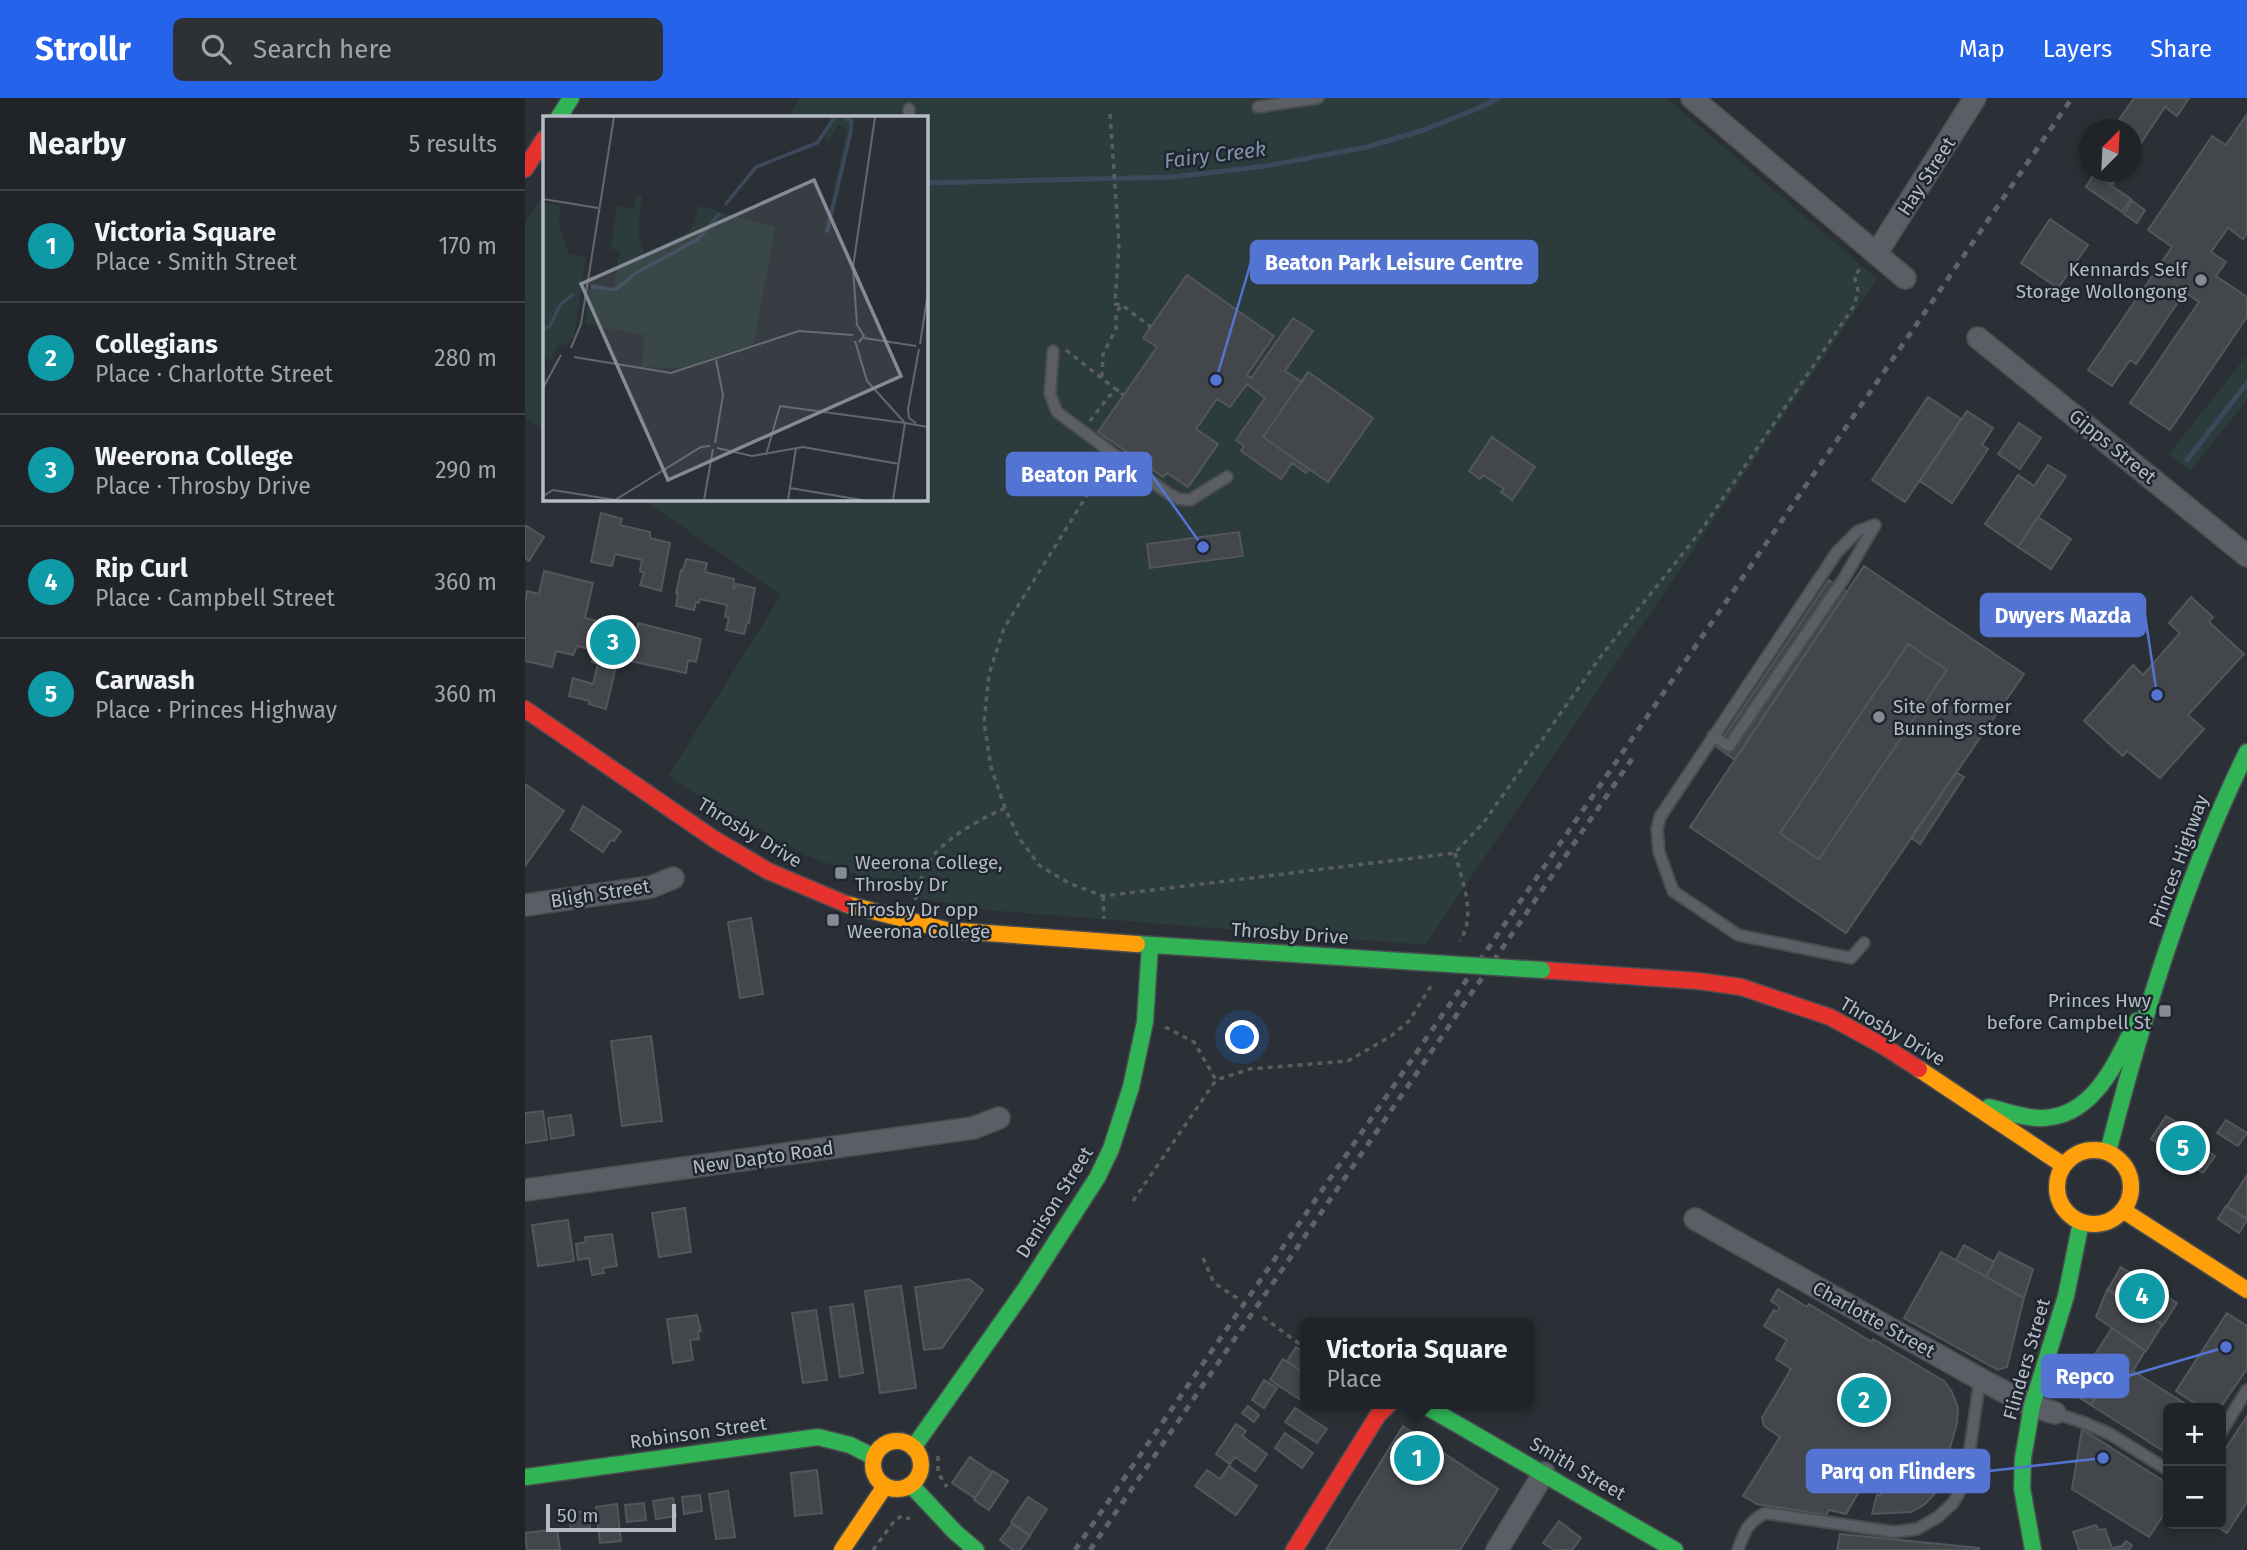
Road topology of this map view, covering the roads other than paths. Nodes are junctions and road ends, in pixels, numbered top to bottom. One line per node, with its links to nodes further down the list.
1 (571, 98): 6 (main road)
2 (1318, 98): 5 (lane)
3 (1692, 98): 9 (street)
4 (1976, 98): 9 (street, Hay Street)
5 (1258, 107)
6 (560, 116)
7 (542, 149): 8 (main road)
8 (525, 169)
9 (1876, 254): 10 (street)
10 (1905, 278)
11 (1978, 338): 14 (street, Gipps Street)
12 (1053, 351): 13 (lane)
13 (1227, 477)
14 (2247, 556)
15 (525, 709): 21 (main road, Throsby Drive)
16 (1713, 736): 16 (lane); 20 (lane)
17 (2247, 752): 22 (main road, Princes Highway)
18 (673, 878): 19 (street, Bligh Street)
19 (525, 905)
20 (1864, 943)
21 (1150, 945): 23 (main road, Throsby Drive, bridge); 39 (main road, Denison Street)
22 (2156, 988): 23 (main road, Princes Highway); 25 (main road, Princes Highway)
23 (1968, 1102): 26 (main road, Throsby Drive)
24 (999, 1118): 27 (street, New Dapto Road)
25 (2108, 1152): 26 (main road); 28 (main road)
26 (2063, 1165): 30 (main road)
27 (525, 1190)
28 (2124, 1211): 30 (main road); 31 (main road)
29 (1695, 1219): 32 (street, Charlotte Street)
30 (2081, 1222): 34 (main road, Flinders Street)
31 (2247, 1290)
32 (1980, 1379): 34 (street, Charlotte Street); 51 (lane)
33 (2247, 1390): 38 (lane)
34 (2032, 1406): 37 (street, Charlotte Street); 52 (main road, Flinders Street)
35 (1384, 1409): 48 (main road)
36 (1441, 1409): 42 (main road, Smith Street)
37 (2055, 1413): 41 (lane)
38 (2226, 1424)
39 (912, 1448): 40 (main road); 44 (main road)
40 (874, 1457): 43 (main road, Robinson Street); 45 (main road)
41 (2163, 1467)
42 (1544, 1473): 49 (street); 50 (main road, Smith Street)
43 (525, 1476)
44 (911, 1485): 45 (main road); 47 (main road)
45 (885, 1486): 46 (main road)
46 (842, 1550)
47 (976, 1550)
48 (1294, 1550)
49 (1497, 1550)
50 (1675, 1550)
51 (1738, 1550)
52 (2033, 1550)

